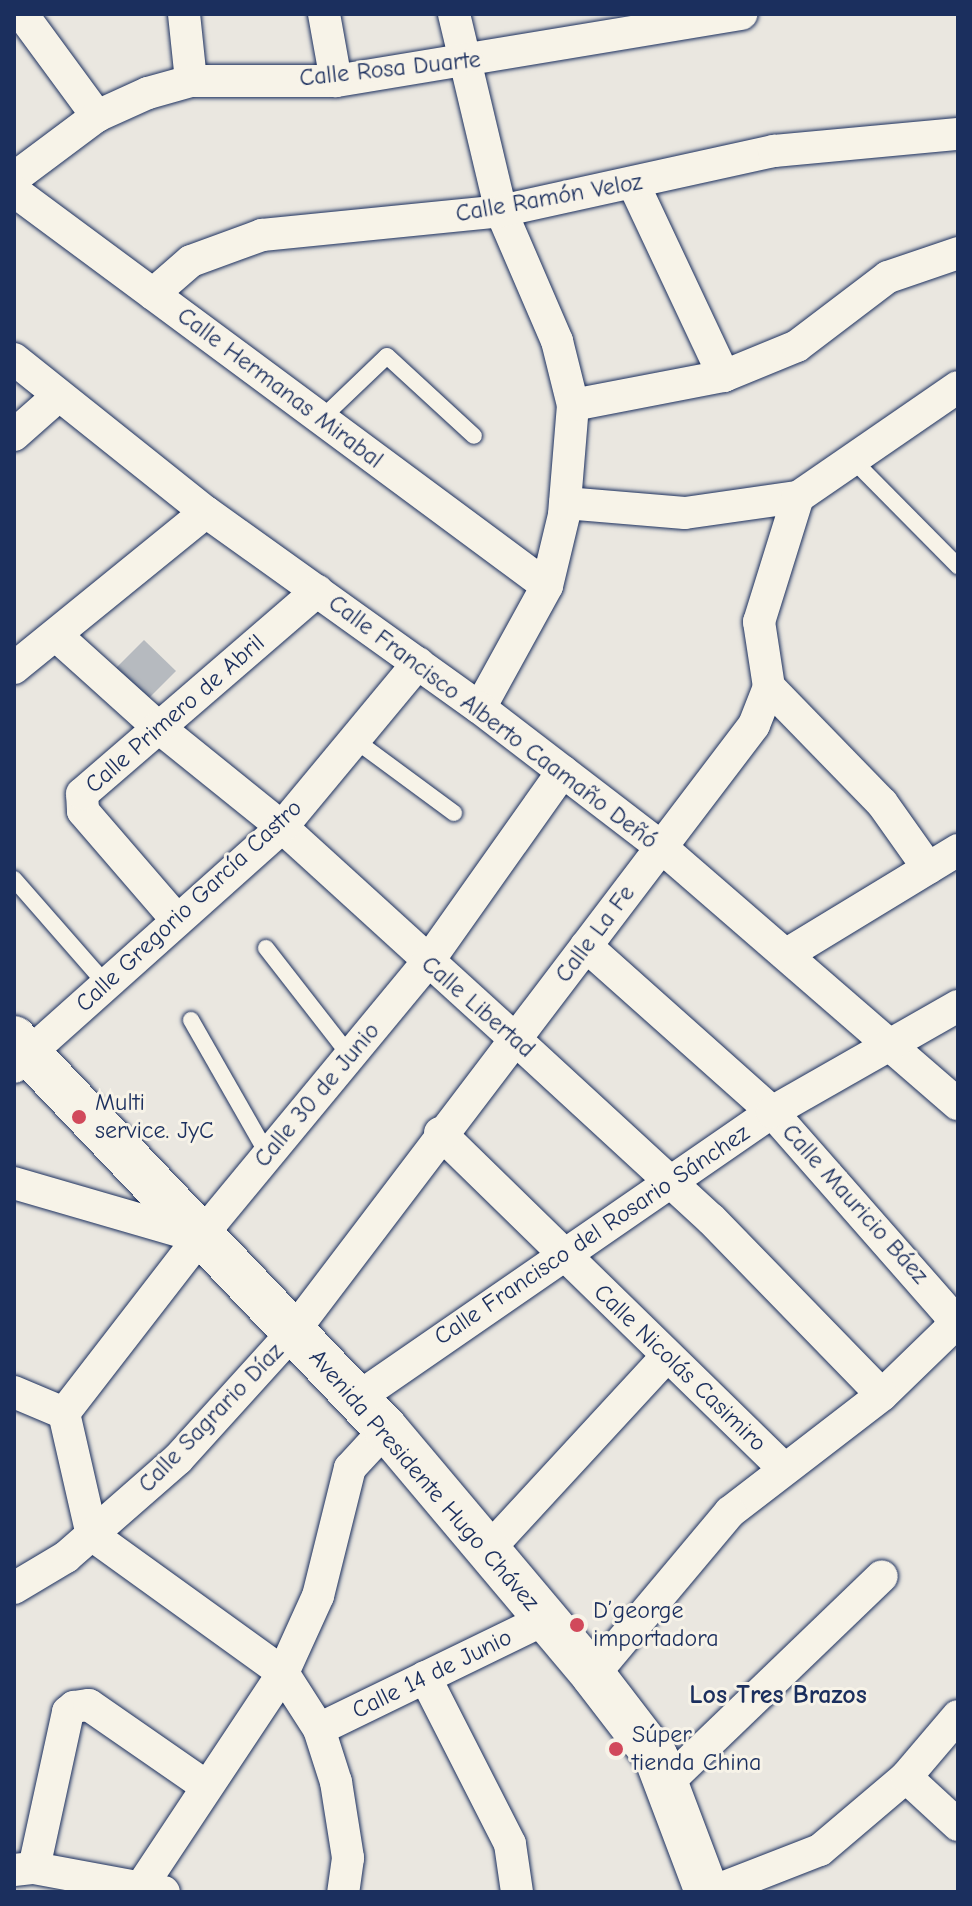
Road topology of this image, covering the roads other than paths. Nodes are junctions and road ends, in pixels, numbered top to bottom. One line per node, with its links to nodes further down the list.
1 (22, 14): 11 (street)
2 (184, 14): 9 (street)
3 (324, 14): 10 (street)
4 (454, 14): 8 (street)
5 (742, 14): 6 (street, Calle Rosa Duarte)
6 (687, 18): 7 (street, Calle Rosa Duarte)
7 (605, 26): 8 (street, Calle Rosa Duarte)
8 (465, 63): 10 (street, Calle Rosa Duarte); 16 (street)
9 (191, 81): 10 (street, Calle Rosa Duarte); 11 (street, Calle Rosa Duarte)
10 (336, 81)
11 (97, 116): 13 (street, Calle Rosa Duarte)
12 (958, 134): 14 (street, Calle Ramón Veloz)
13 (14, 178)
14 (634, 185): 16 (street, Calle Ramón Veloz); 20 (street)
15 (14, 191): 18 (street, Calle Hermanas Mirabal)
16 (501, 211): 18 (street, Calle Ramón Veloz); 23 (street)
17 (958, 253): 20 (street)
18 (153, 294): 24 (street, Calle Hermanas Mirabal)
19 (14, 359): 21 (street, Calle Francisco Alberto Caamaño Deñó)
20 (724, 376): 23 (street)
21 (57, 397): 25 (street); 30 (street, Calle Francisco Alberto Caamaño Deñó)
22 (954, 398): 27 (street)
23 (573, 405): 29 (street)
24 (321, 419): 26 (lane); 32 (street, Calle Hermanas Mirabal)
25 (14, 435)
26 (474, 436)
27 (852, 459): 28 (street); 31 (lane)
28 (798, 497): 29 (street); 37 (street)
29 (565, 503): 32 (street)
30 (206, 512): 33 (street, Calle Francisco Alberto Caamaño Deñó); 34 (street)
31 (958, 566)
32 (547, 586): 38 (street)
33 (317, 591): 35 (street, Calle Francisco Alberto Caamaño Deñó); 39 (street, Calle Primero de Abril)
34 (58, 637): 36 (street); 39 (street, Calle Libertad)
35 (418, 663): 38 (street, Calle Francisco Alberto Caamaño Deñó); 40 (street, Calle Gregorio García Castro)
36 (14, 668)
37 (769, 687): 44 (street, Calle La Fe); 46 (street)
38 (480, 708): 41 (street, Calle Francisco Alberto Caamaño Deñó)
39 (158, 727): 43 (street, Calle Libertad); 48 (street, Calle Primero de Abril)
40 (355, 740): 42 (lane); 43 (street, Calle Gregorio García Castro)
41 (563, 771): 44 (street, Calle Francisco Alberto Caamaño Deñó); 52 (street, Calle 30 de Junio)
42 (454, 813)
43 (282, 827): 48 (street, Calle Gregorio García Castro); 52 (street, Calle Libertad)
44 (661, 847): 49 (street, Calle La Fe); 51 (street, Calle Francisco Alberto Caamaño Deñó)
45 (958, 850): 46 (street)
46 (928, 868): 51 (street)
47 (14, 879): 53 (lane)
48 (177, 920): 53 (street, Calle Gregorio García Castro)
49 (586, 946): 56 (street, Calle La Fe); 61 (street, Calle Mauricio Báez)
50 (266, 948): 59 (lane)
51 (787, 954): 57 (street, Calle Francisco Alberto Caamaño Deñó)
52 (427, 963): 56 (street, Calle Libertad); 59 (street, Calle 30 de Junio)
53 (106, 984): 58 (street, Calle Gregorio García Castro)
54 (958, 1006): 57 (street, Calle Francisco del Rosario Sánchez)
55 (191, 1020): 63 (lane)
56 (514, 1038): 62 (street, Calle La Fe); 64 (street, Calle Libertad)
57 (894, 1045): 60 (street, Calle Francisco Alberto Caamaño Deñó); 61 (street, Calle Francisco del Rosario Sánchez)
58 (19, 1053): 66 (main road, Avenida Presidente Hugo Chávez)
59 (350, 1056): 63 (street, Calle 30 de Junio)
60 (958, 1104)
61 (772, 1112): 64 (street, Calle Francisco del Rosario Sánchez); 71 (street, Calle Mauricio Báez)
62 (440, 1133): 67 (street, Calle Nicolás Casimiro); 68 (street, Calle La Fe)
63 (268, 1155): 66 (street, Calle 30 de Junio)
64 (668, 1182): 67 (street, Calle Francisco del Rosario Sánchez); 71 (street, Calle Libertad)
65 (14, 1183): 66 (street)
66 (200, 1237): 68 (main road, Avenida Presidente Hugo Chávez); 72 (street, Calle 30 de Junio)
67 (562, 1253): 69 (street, Calle Nicolás Casimiro); 73 (street, Calle Francisco del Rosario Sánchez)
68 (293, 1332): 73 (main road, Avenida Presidente Hugo Chávez); 75 (street, Calle Sagrario Díaz)
69 (667, 1356): 74 (street, Calle Nicolás Casimiro); 76 (street)
70 (14, 1392): 72 (street)
71 (882, 1395): 74 (street, Calle Mauricio Báez)
72 (64, 1413): 75 (street)
73 (371, 1414): 76 (main road, Avenida Presidente Hugo Chávez); 80 (street, Calle Francisco del Rosario Sánchez)
74 (784, 1469): 81 (street, Calle Mauricio Báez)
75 (92, 1535): 78 (street, Calle Sagrario Díaz); 80 (street)
76 (488, 1550): 79 (main road, Avenida Presidente Hugo Chávez)
77 (882, 1576): 86 (street)
78 (14, 1588)
79 (546, 1619): 81 (main road, Avenida Presidente Hugo Chávez); 82 (street, Calle 14 de Junio)
80 (283, 1673): 84 (street); 87 (street, Calle Francisco del Rosario Sánchez)
81 (593, 1675): 86 (main road, Avenida Presidente Hugo Chávez)
82 (425, 1677): 84 (street, Calle 14 de Junio); 92 (street)
83 (958, 1716): 85 (street)
84 (319, 1729): 91 (street)
85 (906, 1777): 88 (street); 93 (street)
86 (667, 1783): 93 (main road, Avenida Presidente Hugo Chávez)
87 (206, 1786): 89 (street); 90 (street, Calle Francisco del Rosario Sánchez)
88 (958, 1825)
89 (24, 1869): 90 (street)
90 (152, 1890)
91 (343, 1892)
92 (517, 1892)
93 (710, 1892)

